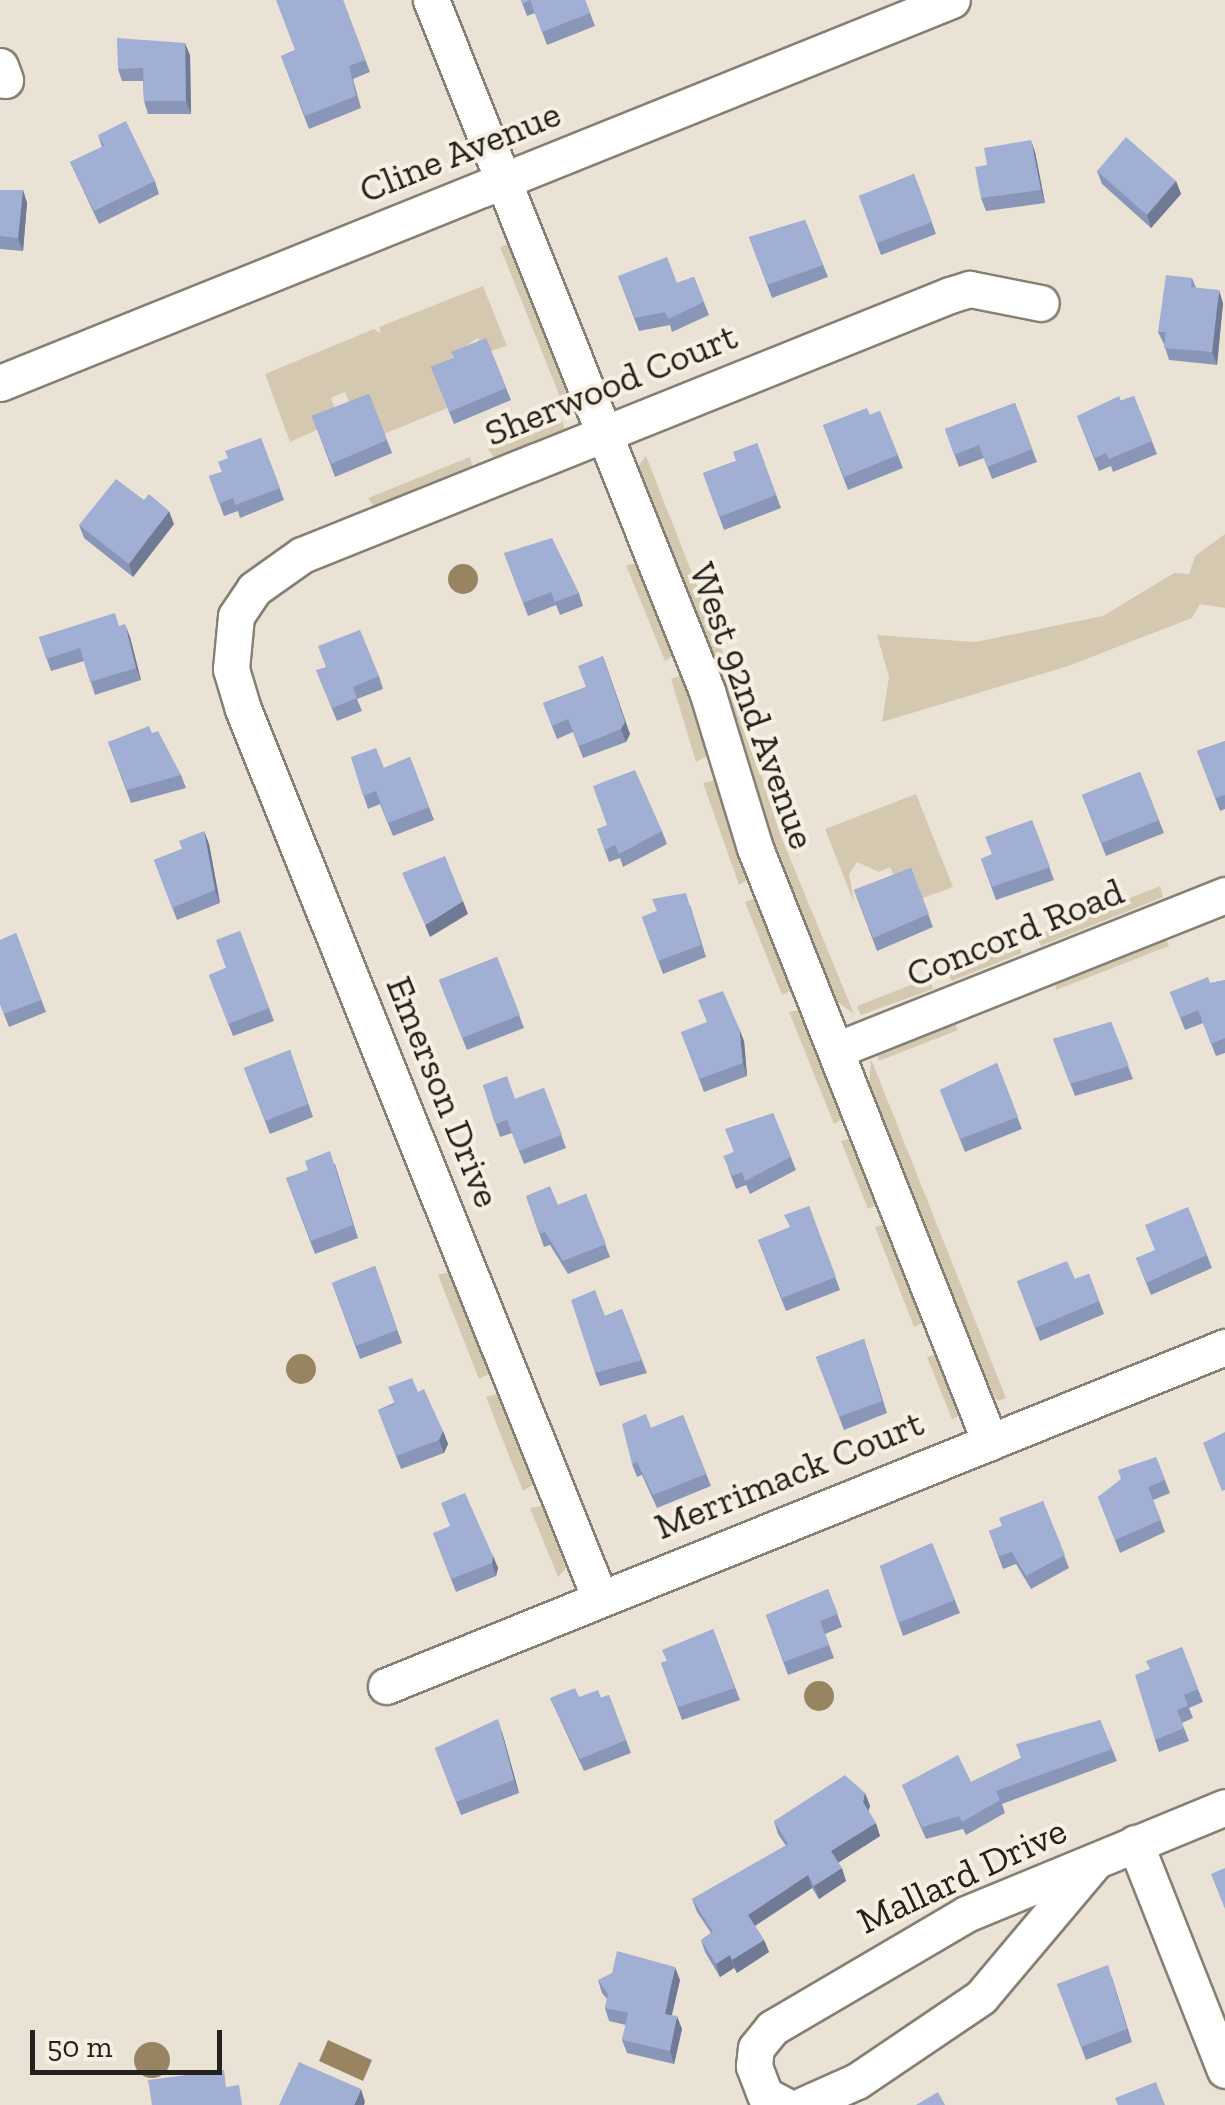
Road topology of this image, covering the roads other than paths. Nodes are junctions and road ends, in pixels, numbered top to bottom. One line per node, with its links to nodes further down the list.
1 (431, 0): 3 (street, West 92nd Avenue)
2 (952, 0): 3 (street, Cline Avenue)
3 (504, 181): 5 (street, Cline Avenue); 6 (street, West 92nd Avenue)
4 (1042, 303): 6 (street, Sherwood Court)
5 (0, 383)
6 (604, 434): 7 (street, Sherwood Court); 9 (street, West 92nd Avenue)
7 (236, 616): 12 (street, Emerson Drive)
8 (1225, 894): 9 (street, Concord Road)
9 (836, 1050): 11 (street, West 92nd Avenue)
10 (1225, 1347): 11 (street, Merrimack Court)
11 (990, 1442): 12 (street, Merrimack Court)
12 (599, 1596): 13 (street, Merrimack Court)
13 (386, 1686)
14 (1225, 1807): 15 (street)
15 (1135, 1844): 16 (street); 17 (street)
16 (1098, 1858): 18 (street, Mallard Drive); 19 (street, Mallard Drive)
17 (1225, 2070)
18 (784, 2105)
19 (802, 2105)

